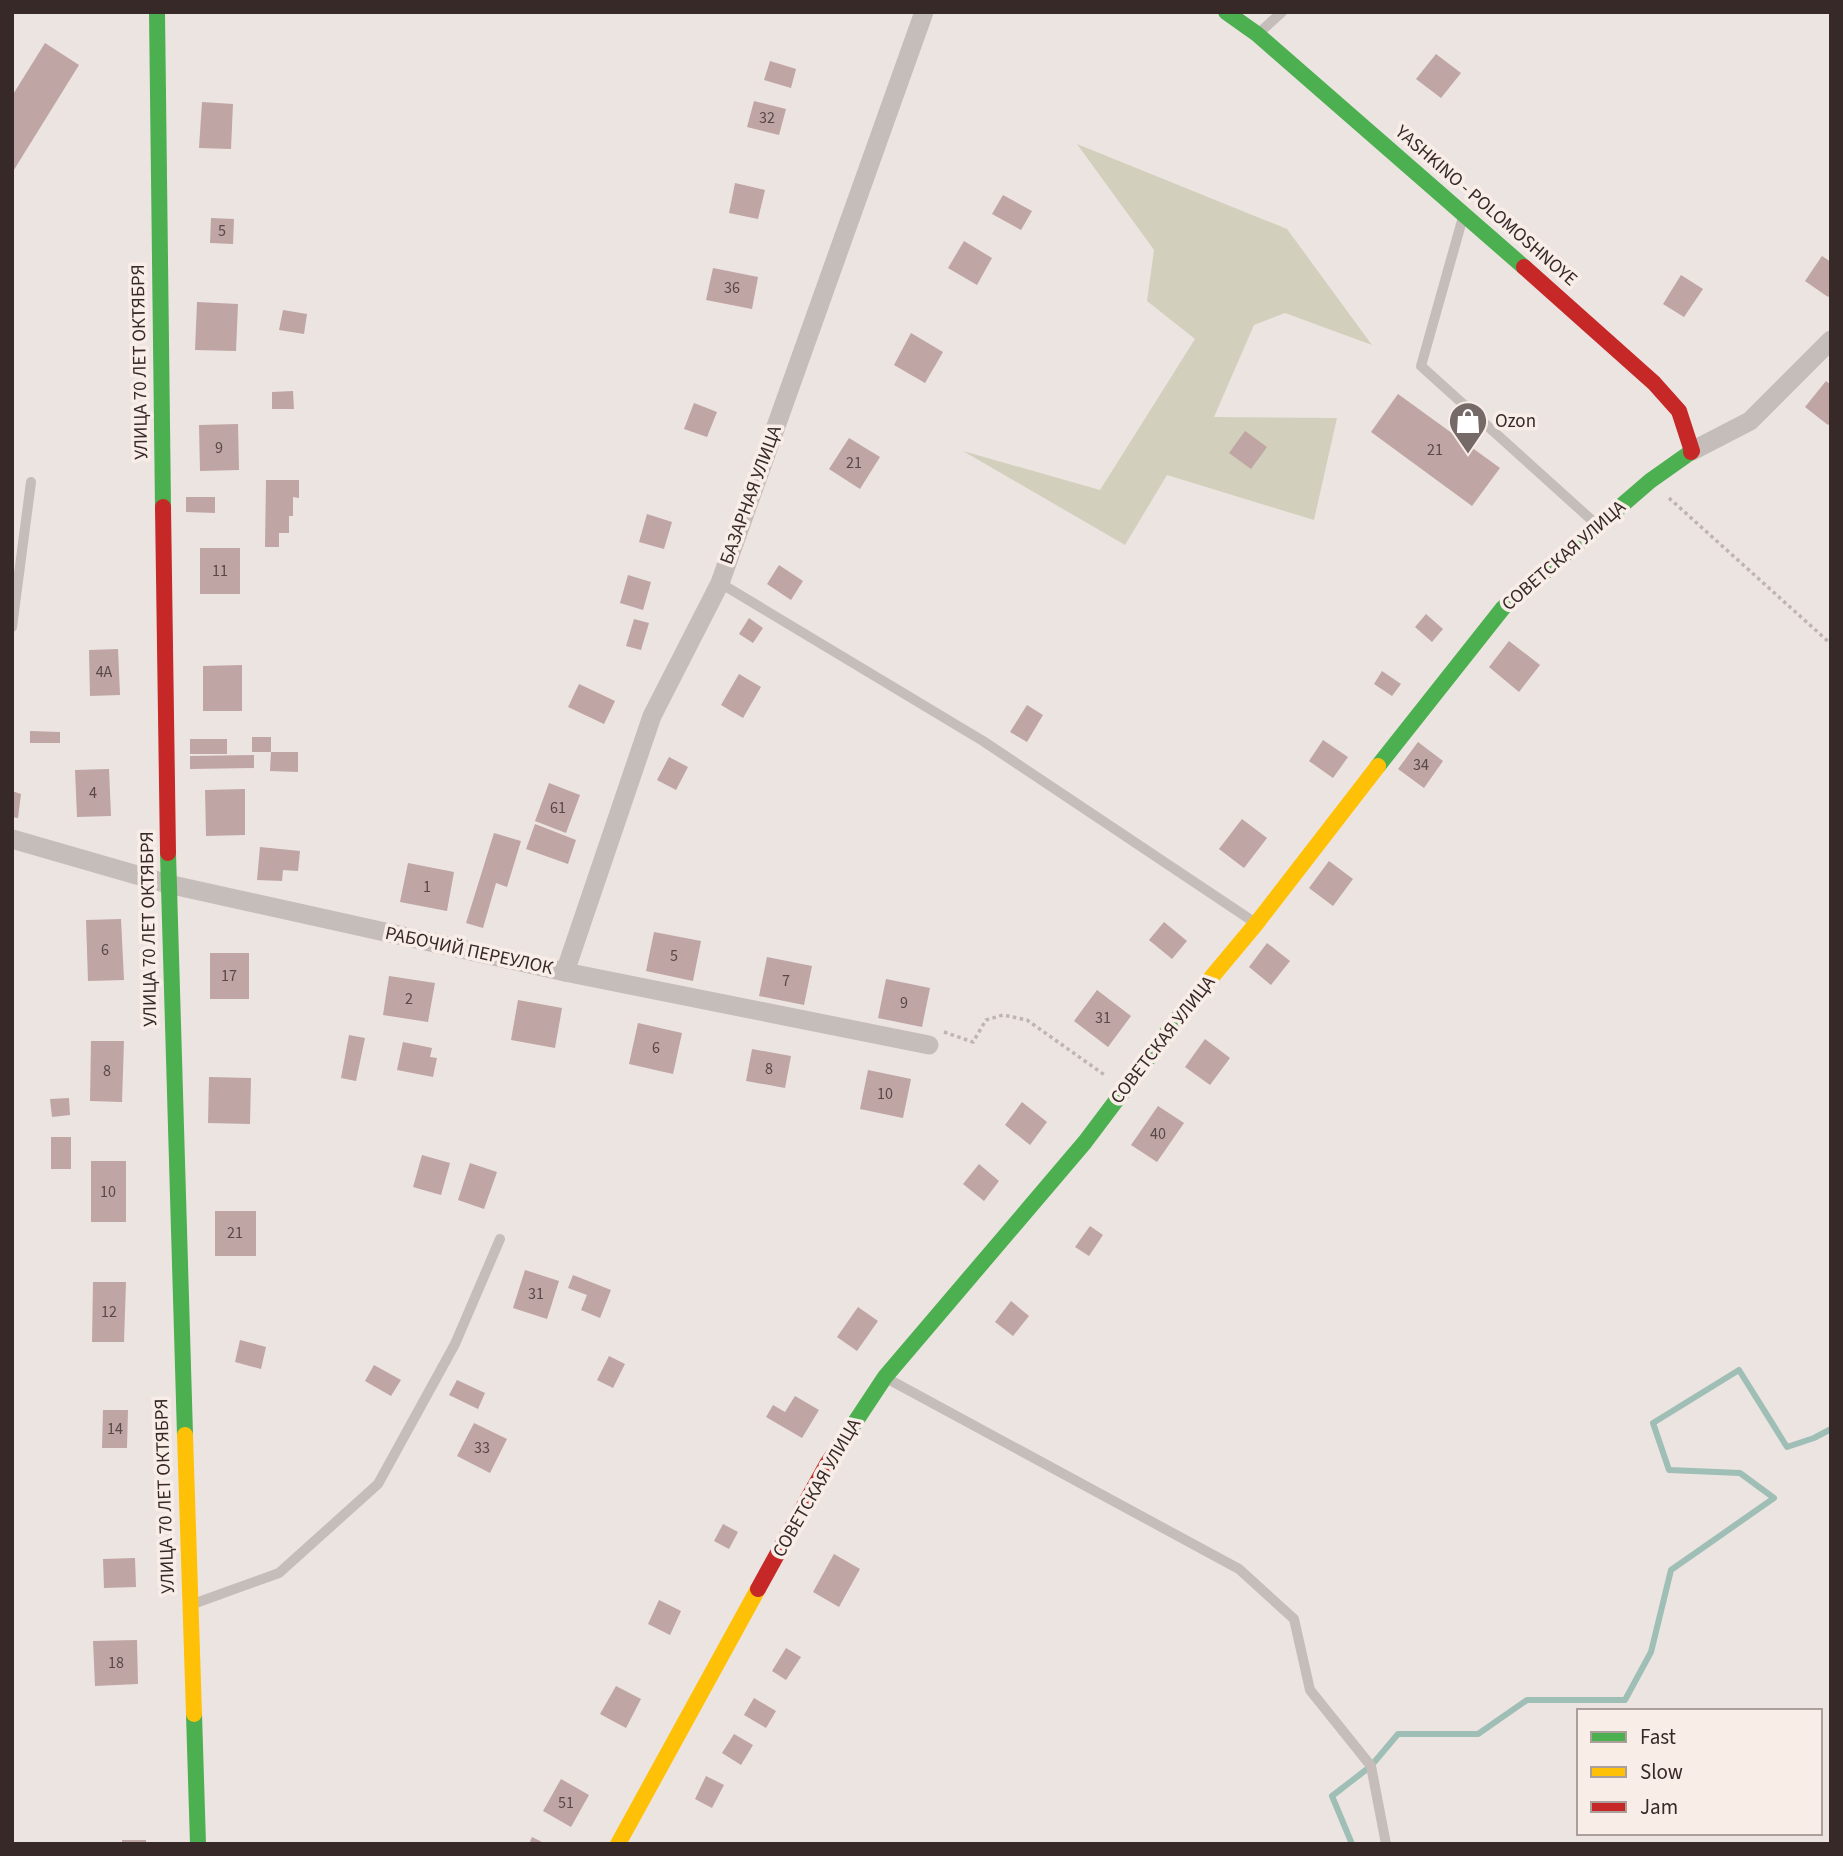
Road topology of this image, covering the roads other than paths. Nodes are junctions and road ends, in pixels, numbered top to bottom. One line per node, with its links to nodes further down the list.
1 (157, 12): 14 (street, УЛИЦА 70 ЛЕТ ОКТЯБРЯ)
2 (924, 12): 11 (street, БАЗАРНАЯ УЛИЦА)
3 (1226, 12): 5 (street, YASHKINO - POLOMOSHNOYE)
4 (1282, 12): 5 (lane)
5 (1257, 34): 6 (street, YASHKINO - POLOMOSHNOYE)
6 (1464, 213): 8 (street, YASHKINO - POLOMOSHNOYE); 10 (lane)
7 (1831, 340): 8 (street, СОВЕТСКАЯ УЛИЦА)
8 (1692, 451): 10 (street, СОВЕТСКАЯ УЛИЦА)
9 (31, 482): 12 (lane)
10 (1597, 525): 15 (street, СОВЕТСКАЯ УЛИЦА)
11 (720, 583): 15 (lane); 16 (street, БАЗАРНАЯ УЛИЦА)
12 (12, 627)
13 (12, 839): 14 (street, РАБОЧИЙ ПЕРЕУЛОК)
14 (168, 884): 16 (street, РАБОЧИЙ ПЕРЕУЛОК); 20 (street, УЛИЦА 70 ЛЕТ ОКТЯБРЯ)
15 (1256, 924): 19 (street, СОВЕТСКАЯ УЛИЦА)
16 (565, 972): 17 (street, РАБОЧИЙ ПЕРЕУЛОК)
17 (929, 1045)
18 (499, 1239): 20 (lane)
19 (885, 1377): 22 (street, СОВЕТСКАЯ УЛИЦА); 23 (lane)
20 (189, 1606): 21 (street, УЛИЦА 70 ЛЕТ ОКТЯБРЯ)
21 (198, 1844)
22 (618, 1844)
23 (1386, 1844)

